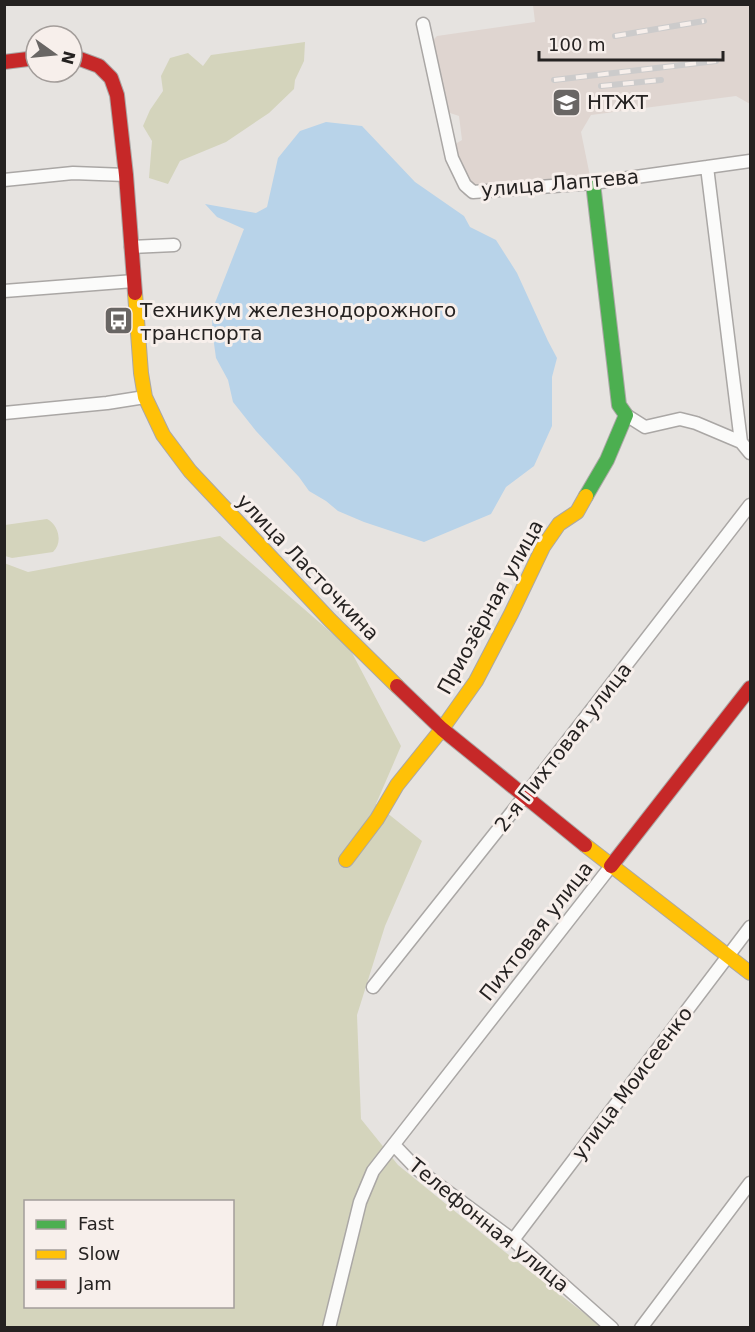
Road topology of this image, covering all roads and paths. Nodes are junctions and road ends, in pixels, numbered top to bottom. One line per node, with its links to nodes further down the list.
1 (423, 24): 9 (street, улица Лаптева)
2 (24, 60): 4 (street)
3 (84, 60): 7 (street, улица Ласточкина)
4 (4, 62)
5 (750, 161): 6 (street, улица Лаптева)
6 (707, 167): 9 (street, улица Лаптева); 17 (street)
7 (126, 175): 8 (street); 11 (street, улица Ласточкина)
8 (4, 180)
9 (593, 183): 16 (street)
10 (174, 245): 11 (street)
11 (131, 247): 12 (street, улица Ласточкина)
12 (134, 281): 13 (street); 14 (street, улица Ласточкина)
13 (4, 291)
14 (144, 397): 15 (street); 21 (street, улица Ласточкина)
15 (4, 413)
16 (626, 414): 17 (street); 21 (street, Приозёрная улица)
17 (741, 442): 18 (street)
18 (750, 453)
19 (750, 506): 22 (street, 2-я Пихтовая улица)
20 (750, 688): 24 (street, Пихтовая улица)
21 (442, 729): 22 (street, улица Ласточкина); 23 (street, Приозёрная улица)
22 (524, 797): 24 (street, улица Ласточкина); 28 (street, 2-я Пихтовая улица)
23 (346, 860)
24 (611, 866): 26 (street, улица Ласточкина); 29 (street, Пихтовая улица)
25 (750, 927): 26 (street, улица Моисеенко)
26 (728, 956): 27 (street, улица Ласточкина); 31 (street, улица Моисеенко)
27 (750, 973)
28 (373, 987)
29 (394, 1145): 31 (street, Телефонная улица); 32 (street, Пихтовая улица)
30 (750, 1183): 34 (street)
31 (513, 1240): 33 (street, Телефонная улица)
32 (329, 1328)
33 (612, 1328)
34 (640, 1328)

